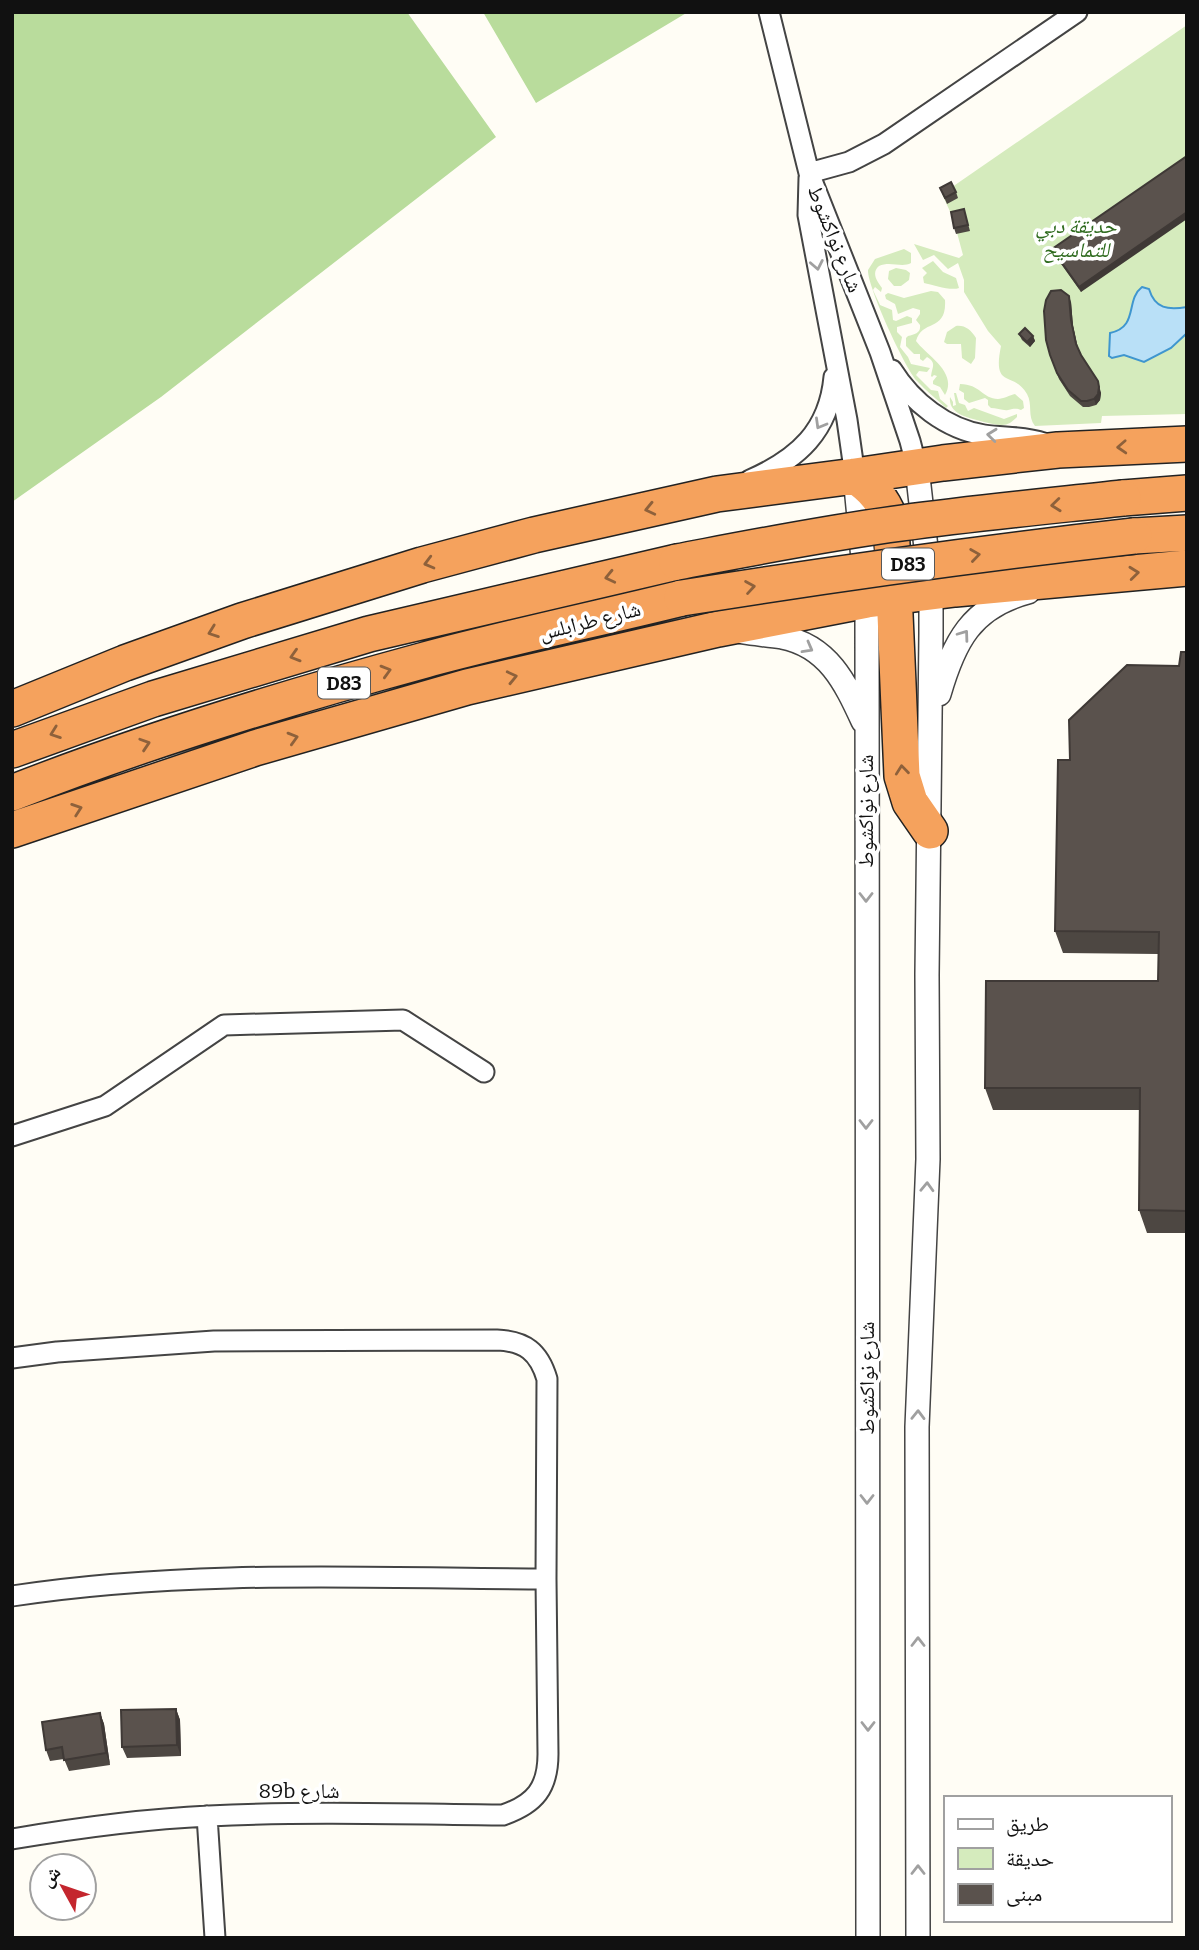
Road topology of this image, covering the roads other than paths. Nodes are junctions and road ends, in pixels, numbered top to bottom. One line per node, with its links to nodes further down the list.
1 (769, 12): 3 (street)
2 (1077, 12): 3 (street)
3 (809, 173): 4 (street, شارع نواكشوط); 5 (street, شارع نواكشوط, one-way to 5)
4 (880, 352): 7 (street, one-way to 4); 8 (street, شارع نواكشوط)
5 (836, 359): 9 (street, شارع نواكشوط); 11 (street, one-way to 11)
6 (1187, 444): 7 (highway, one-way to 7)
7 (1058, 450): 8 (highway)
8 (917, 468): 9 (highway); 15 (street, شارع نواكشوط)
9 (855, 477): 11 (highway); 16 (highway)
10 (1187, 493): 21 (highway, شارع طرابلس / D83, one-way to 21, bridge)
11 (717, 494): 18 (highway, one-way to 18)
12 (1187, 533): 22 (highway, شارع طرابلس / D83, one-way to 12, bridge)
13 (1187, 568): 14 (highway, one-way to 13)
14 (1082, 578): 15 (highway); 19 (street, one-way to 14)
15 (931, 592): 16 (highway); 19 (street, شارع نواكشوط)
16 (881, 598): 17 (highway); 20 (street, شارع نواكشوط); 24 (highway, one-way to 16)
17 (718, 629): 20 (street, one-way to 20); 23 (highway, one-way to 17)
18 (12, 709)
19 (931, 721): 24 (street, شارع نواكشوط)
20 (867, 731): 33 (street, شارع نواكشوط, one-way to 33)
21 (12, 750)
22 (12, 793)
23 (12, 830)
24 (930, 831): 34 (street, شارع نواكشوط, one-way to 24)
25 (484, 1072): 26 (street)
26 (12, 1136)
27 (12, 1358): 28 (street, 89b شارع)
28 (546, 1579): 29 (street); 30 (street, 89b شارع)
29 (12, 1596)
30 (207, 1816): 31 (street, 89b شارع); 32 (street)
31 (12, 1839)
32 (215, 1938)
33 (868, 1938)
34 (918, 1938)

